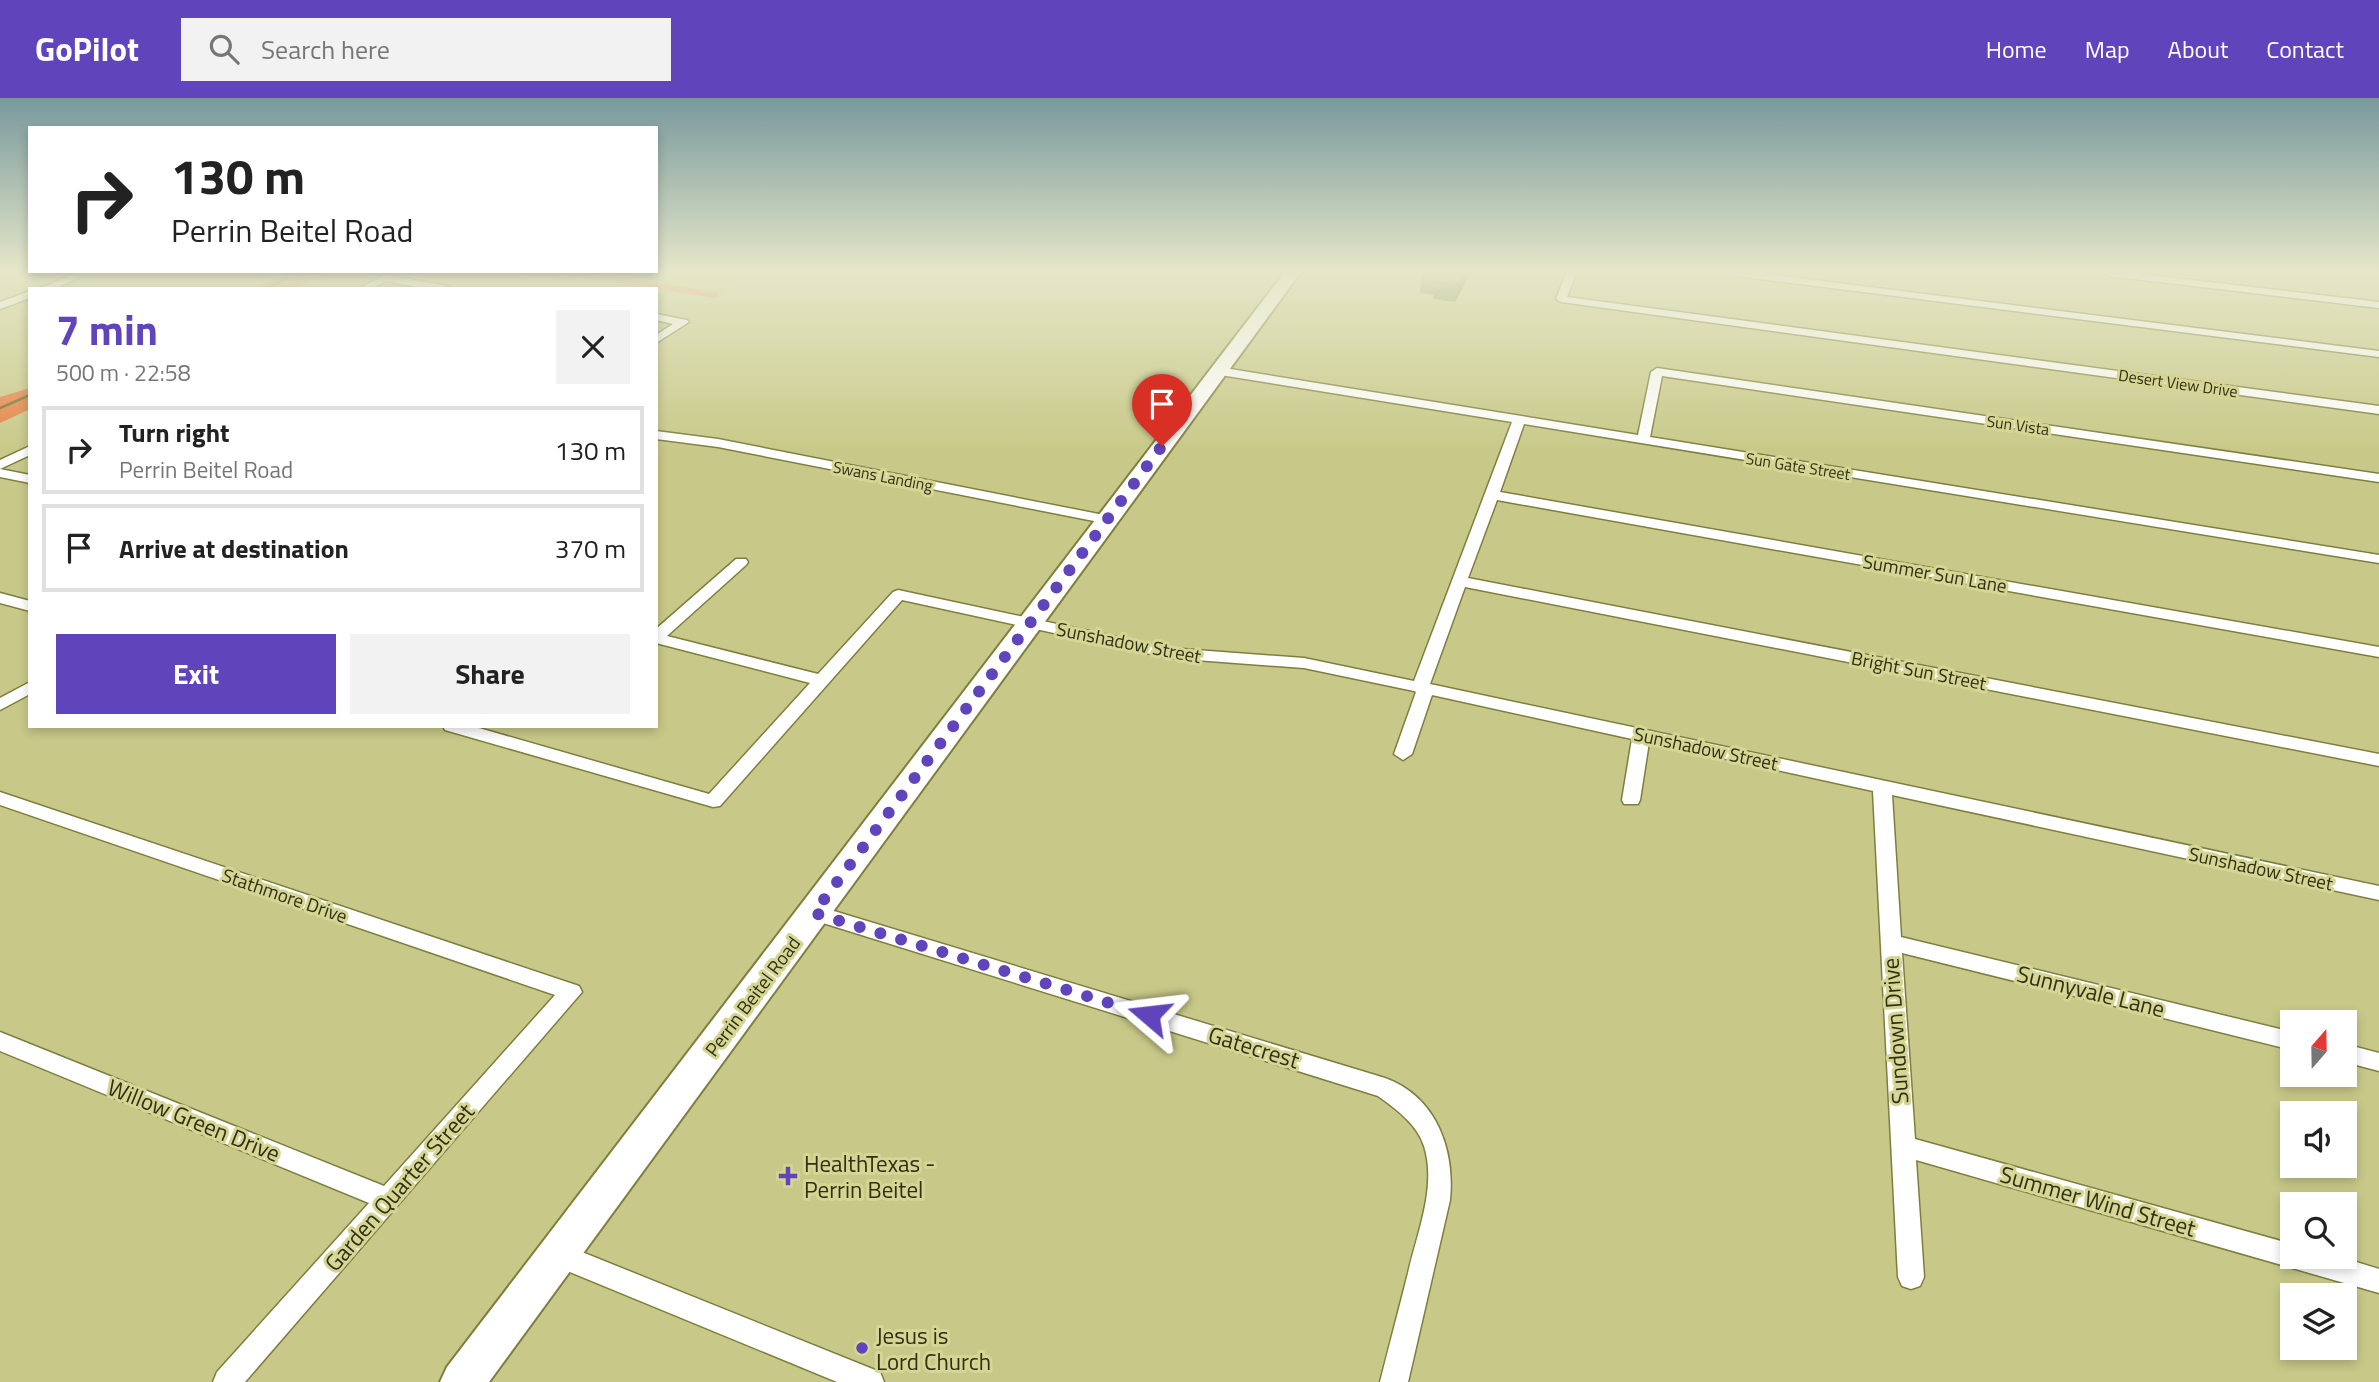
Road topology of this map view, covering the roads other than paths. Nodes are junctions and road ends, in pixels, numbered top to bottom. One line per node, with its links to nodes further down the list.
1 (1244, 333): 5 (main road, Perrin Beitel Road)
2 (1811, 333): 6 (street, Desert View Drive)
3 (2212, 333): 4 (street)
4 (2379, 354)
5 (1217, 371): 7 (street, Sun Gate Street); 16 (main road, Perrin Beitel Road)
6 (2379, 410)
7 (1520, 419): 9 (street, Sun Gate Street); 15 (street)
8 (658, 435): 16 (street, Swans Landing)
9 (1643, 441): 13 (street, Sun Vista); 17 (street, Sun Gate Street)
10 (28, 451): 11 (street)
11 (0, 465)
12 (0, 473): 14 (street)
13 (2379, 478)
14 (28, 479)
15 (1491, 495): 19 (street); 25 (street, Summer Sun Lane)
16 (1109, 520): 22 (main road, Perrin Beitel Road)
17 (2379, 559)
18 (741, 562): 23 (street)
19 (1458, 581): 28 (street); 33 (street, Bright Sun Street)
20 (0, 598): 21 (street)
21 (28, 605)
22 (1031, 623): 26 (street, Sunshadow Street); 28 (street, Sunshadow Street); 38 (main road, Perrin Beitel Road)
23 (658, 636)
24 (658, 639): 26 (street)
25 (2379, 652)
26 (820, 680): 30 (street)
27 (28, 688): 29 (street)
28 (1423, 688): 31 (street, Sunshadow Street); 32 (street)
29 (0, 705)
30 (458, 728)
31 (1642, 734): 34 (street, Sunshadow Street); 36 (street)
32 (1403, 754)
33 (2379, 760)
34 (1882, 786): 37 (street, Sunshadow Street); 39 (street, Sundown Drive)
35 (0, 798): 40 (street, Stathmore Drive)
36 (1631, 800)
37 (2379, 893)
38 (814, 913): 48 (main road, Perrin Beitel Road); 55 (street, Gatecrest)
39 (1890, 942): 41 (street, Sunnyvale Lane); 45 (street, Sundown Drive)
40 (571, 992): 46 (street, Garden Quarter Street)
41 (2280, 1038)
42 (0, 1041): 46 (street, Willow Green Drive)
43 (2357, 1056): 44 (street)
44 (2379, 1062)
45 (1903, 1146): 47 (street, Summer Wind Street); 50 (street, Sundown Drive)
46 (388, 1199): 52 (street, Garden Quarter Street)
47 (2280, 1252)
48 (557, 1254): 53 (main road, Perrin Beitel Road); 54 (street)
49 (2338, 1269): 51 (street, Summer Wind Street)
50 (1911, 1277)
51 (2379, 1281)
52 (227, 1382)
53 (462, 1382)
54 (870, 1382)
55 (1394, 1382)

